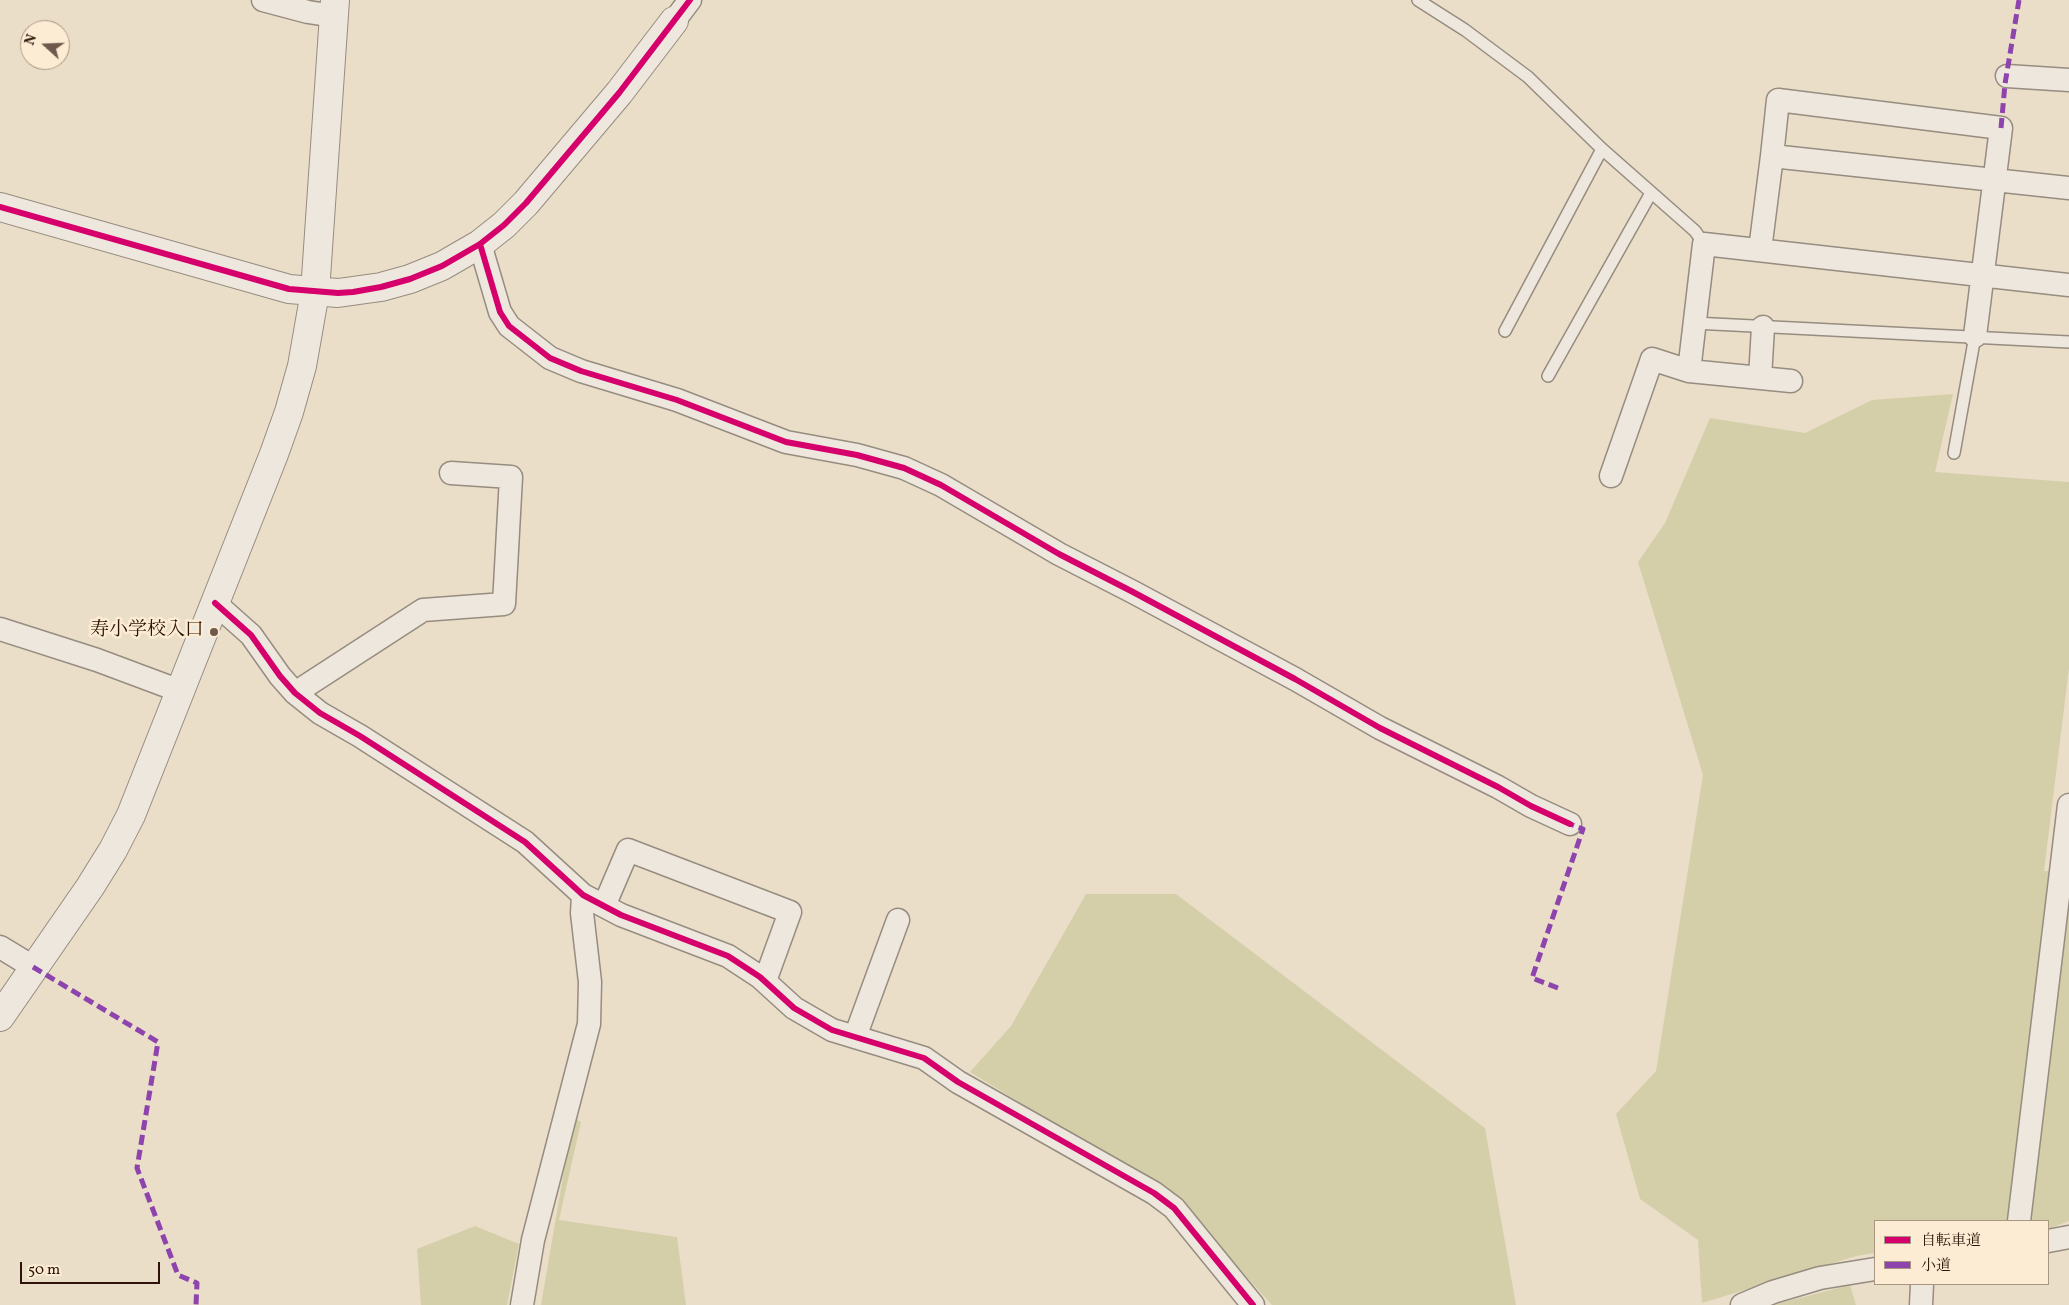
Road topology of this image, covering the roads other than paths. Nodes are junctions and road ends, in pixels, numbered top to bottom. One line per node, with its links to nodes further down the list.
1 (263, 0): 4 (street)
2 (690, 0): 5 (street)
3 (1418, 0): 8 (lane)
4 (334, 8): 19 (street)
5 (674, 21): 14 (street)
6 (2007, 76): 7 (street)
7 (2069, 80)
8 (1602, 149): 12 (lane); 22 (lane)
9 (1772, 156): 10 (street); 10 (street); 16 (street)
10 (1995, 179): 11 (street); 17 (street)
11 (2069, 188)
12 (1651, 192): 15 (lane); 26 (lane)
13 (0, 206): 19 (street)
14 (480, 244): 19 (street); 37 (street)
15 (1704, 244): 16 (street); 20 (street)
16 (1760, 250): 17 (street)
17 (1984, 276): 18 (street); 23 (street)
18 (2069, 285)
19 (315, 292): 32 (street)
20 (1694, 323): 21 (lane); 25 (street)
21 (1763, 327): 23 (lane); 27 (street)
22 (1505, 331)
23 (1975, 336): 24 (lane); 29 (lane)
24 (2069, 342)
25 (1689, 371): 27 (street); 31 (street)
26 (1548, 376)
27 (1760, 378): 28 (street)
28 (1791, 381)
29 (1954, 452)
30 (451, 473): 35 (street)
31 (1611, 476)
32 (215, 603): 34 (street); 35 (street)
33 (0, 629): 34 (street)
34 (180, 692): 42 (street)
35 (295, 692): 38 (street)
36 (2069, 805): 46 (street)
37 (1570, 824)
38 (583, 895): 39 (street); 51 (street)
39 (604, 906): 43 (street); 43 (street)
40 (898, 920): 45 (street)
41 (0, 947): 42 (street)
42 (33, 967): 44 (street)
43 (765, 981): 45 (street)
44 (0, 1017)
45 (856, 1037): 52 (street)
46 (2019, 1220)
47 (2069, 1236): 48 (street)
48 (2049, 1241)
49 (1874, 1269): 53 (street)
50 (1922, 1285): 54 (street)
51 (522, 1305)
52 (1253, 1305)
53 (1742, 1305)
54 (1921, 1305)

